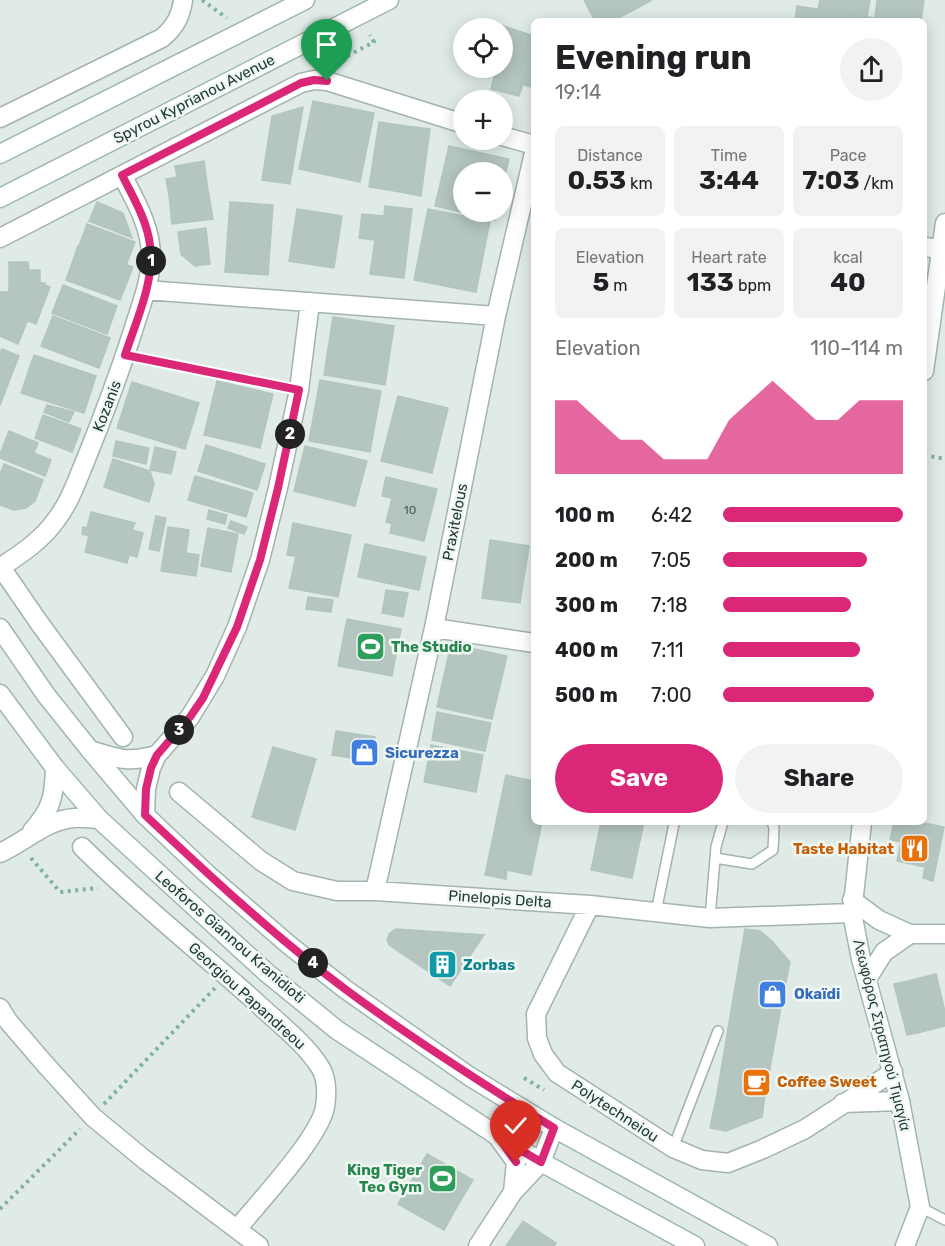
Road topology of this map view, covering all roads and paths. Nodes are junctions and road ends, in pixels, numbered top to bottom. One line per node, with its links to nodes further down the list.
1 (305, 0): 11 (street)
2 (389, 0): 14 (street, Spyrou Kyprianou Avenue)
3 (190, 1): 4 (path); 7 (street)
4 (232, 22)
5 (370, 34): 6 (path)
6 (341, 85): 8 (street); 13 (street)
7 (0, 118)
8 (453, 121)
9 (513, 139): 10 (street)
10 (531, 145)
11 (0, 154)
12 (531, 166): 20 (street, Praxitelous)
13 (122, 175): 16 (street); 18 (street, Kozanis)
14 (0, 198)
15 (945, 223): 17 (street)
16 (0, 238)
17 (933, 248): 21 (street)
18 (146, 290): 19 (street); 22 (street, Kozanis)
19 (310, 302): 20 (street); 23 (street)
20 (496, 316): 28 (street, Praxitelous)
21 (927, 330)
22 (125, 355): 23 (path); 26 (street, Kozanis)
23 (299, 390): 33 (street)
24 (927, 456): 25 (path)
25 (945, 459)
26 (0, 566): 31 (street)
27 (0, 628): 32 (street)
28 (434, 628): 29 (street); 47 (street, Praxitelous)
29 (531, 643)
30 (0, 694): 34 (street, Leoforos Giannou Kranidioti)
31 (123, 737)
32 (90, 750): 33 (street); 36 (street)
33 (157, 755): 36 (street)
34 (55, 768): 37 (street, Leoforos Giannou Kranidioti); 42 (street)
35 (178, 792): 47 (street, Pinelopis Delta)
36 (145, 815): 62 (street)
37 (99, 819): 42 (street); 63 (street, Leoforos Giannou Kranidioti)
38 (674, 825): 50 (lane)
39 (722, 825): 45 (lane)
40 (773, 825): 45 (lane)
41 (862, 825): 49 (street, Λεωφόρος Στρατηγού Τιμαγία)
42 (23, 840): 44 (street); 46 (path)
43 (82, 847): 46 (street, Georgiou Papandreou)
44 (0, 853)
45 (715, 858): 51 (lane)
46 (122, 886): 54 (street, Georgiou Papandreou)
47 (375, 891): 48 (street, Pinelopis Delta)
48 (590, 905): 50 (street, Pinelopis Delta); 64 (street, Polytechneiou)
49 (852, 907): 51 (street, Pinelopis Delta); 52 (street); 55 (street, Λεωφόρος Στρατηγού Τιμαγία)
50 (656, 912): 51 (street, Pinelopis Delta)
51 (710, 918)
52 (910, 934): 53 (street); 55 (street)
53 (945, 934)
54 (226, 976): 61 (path); 70 (street, Georgiou Papandreou)
55 (867, 979): 58 (street, Λεωφόρος Στρατηγού Τιμαγία)
56 (0, 1008): 61 (street)
57 (718, 1031): 64 (lane)
58 (893, 1072): 59 (street, Λεωφόρος Στρατηγού Τιμαγία); 60 (street, Polytechneiou)
59 (900, 1101): 60 (street); 67 (street, Λεωφόρος Στρατηγού Τιμαγία)
60 (842, 1103): 64 (street, Polytechneiou)
61 (93, 1117): 68 (path); 70 (street)
62 (554, 1128): 65 (street); 74 (street)
63 (498, 1137): 65 (street, Leoforos Giannou Kranidioti); 66 (street)
64 (674, 1148)
65 (541, 1162): 66 (street); 73 (street)
66 (513, 1192): 72 (street)
67 (920, 1207): 69 (lane); 75 (street)
68 (0, 1209)
69 (945, 1220)
70 (237, 1229): 71 (street)
71 (259, 1246)
72 (478, 1246)
73 (695, 1246)
74 (768, 1246)
75 (906, 1246)

